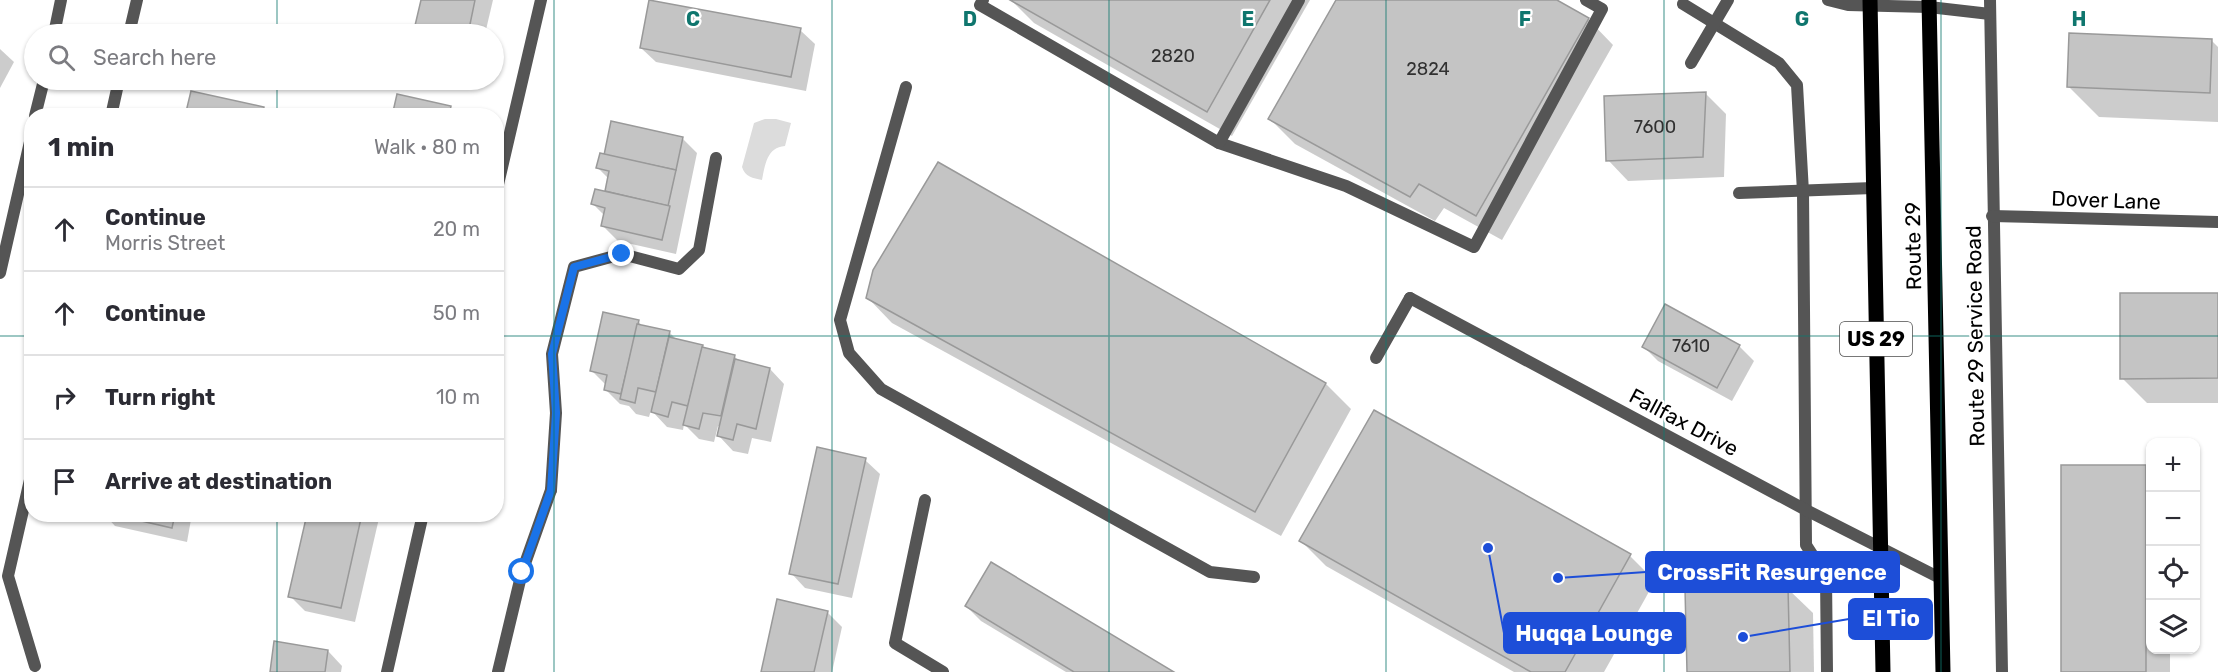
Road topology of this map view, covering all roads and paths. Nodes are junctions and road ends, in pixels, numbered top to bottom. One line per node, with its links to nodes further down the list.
1 (62, 0): 14 (street)
2 (137, 0): 15 (street)
3 (541, 0): 25 (street)
4 (983, 0): 23 (street)
5 (1299, 0): 23 (street)
6 (1586, 0): 23 (street)
7 (1728, 0): 16 (street)
8 (1828, 0): 10 (street)
9 (1990, 0): 13 (street, Route 29 Service Road)
10 (1870, 3): 11 (street); 27 (main road, Route 29 / US 29)
11 (1929, 3): 13 (street); 40 (main road, Route 29 / US 29)
12 (1683, 4): 16 (street)
13 (1990, 14): 30 (street, Route 29 Service Road)
14 (56, 24)
15 (131, 24)
16 (1714, 24): 17 (street); 28 (street)
17 (1691, 63)
18 (906, 87): 39 (street)
19 (42, 90): 21 (street)
20 (117, 90): 22 (street)
21 (37, 108)
22 (113, 108)
23 (1219, 143)
24 (716, 158): 43 (street)
25 (504, 159)
26 (24, 168): 32 (street)
27 (1873, 188): 28 (street); 38 (main road, Route 29 / US 29)
28 (1803, 192): 29 (street); 36 (street)
29 (1739, 193)
30 (1992, 216): 31 (street, Dover Lane); 48 (street, Route 29 Service Road)
31 (2218, 222)
32 (0, 273)
33 (1376, 358): 36 (street, Fallfax Drive)
34 (925, 500): 44 (street)
35 (24, 506): 41 (street)
36 (1806, 510): 38 (street, Fallfax Drive); 45 (street)
37 (421, 522): 42 (street)
38 (1880, 548): 40 (street, Fallfax Drive); 46 (main road, Route 29 / US 29)
39 (1254, 577)
40 (1941, 578): 47 (main road, Route 29 / US 29)
41 (35, 666)
42 (387, 672)
43 (498, 672)
44 (943, 672)
45 (1827, 672)
46 (1883, 672)
47 (1943, 672)
48 (2002, 672)

